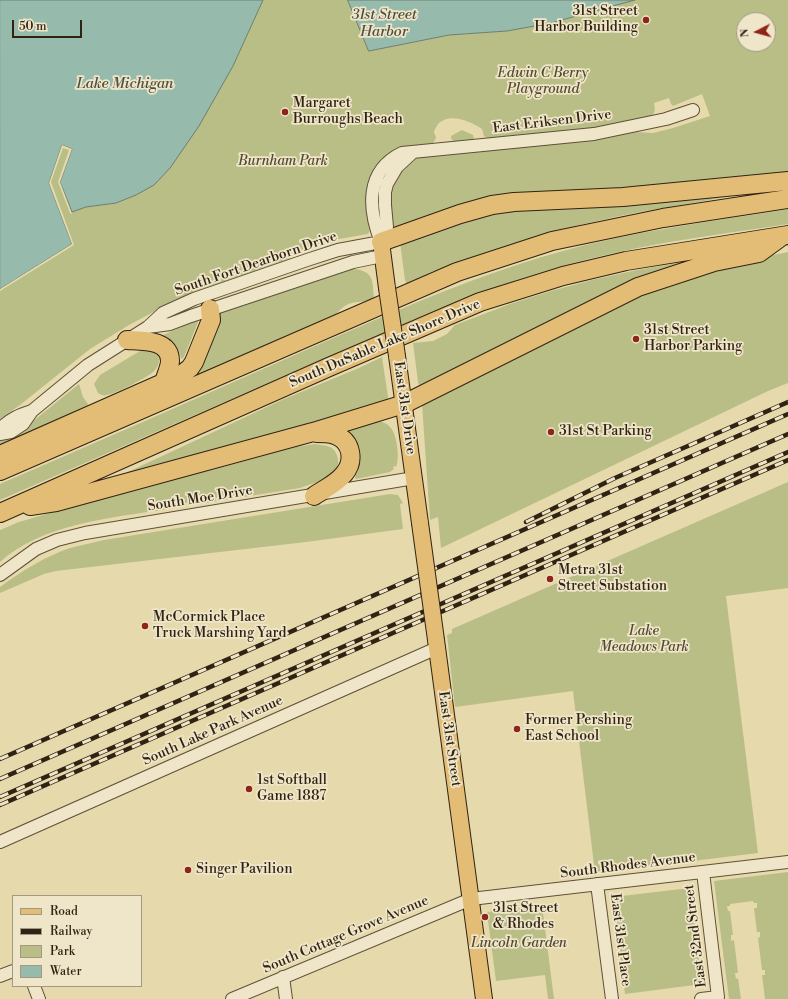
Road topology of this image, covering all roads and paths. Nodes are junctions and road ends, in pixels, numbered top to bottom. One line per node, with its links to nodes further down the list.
1 (693, 110): 5 (street, East Eriksen Drive)
2 (788, 181): 5 (highway)
3 (788, 199): 16 (highway)
4 (786, 235): 10 (highway); 19 (highway, South DuSable Lake Shore Drive)
5 (382, 249): 6 (street, South Fort Dearborn Drive); 7 (street, South Fort Dearborn Drive); 10 (main road, East 31st Drive, bridge)
6 (210, 310): 7 (street, South Fort Dearborn Drive); 9 (highway)
7 (148, 327): 8 (street, South Fort Dearborn Drive)
8 (127, 340): 9 (highway); 11 (street, South Fort Dearborn Drive)
9 (164, 382): 15 (highway)
10 (404, 404): 13 (highway); 17 (main road, East 31st Drive)
11 (32, 411): 12 (street, South Fort Dearborn Drive); 14 (street, South Fort Dearborn Drive)
12 (0, 429)
13 (313, 432): 18 (highway); 19 (highway)
14 (0, 434)
15 (0, 455)
16 (0, 471)
17 (414, 478): 18 (street, South Moe Drive); 21 (main road, East 31st Street, bridge)
18 (314, 496): 20 (street, South Moe Drive)
19 (4, 511)
20 (0, 575)
21 (437, 644): 22 (street, South Lake Park Avenue); 26 (main road, East 31st Street)
22 (0, 842)
23 (788, 862): 24 (street, South Rhodes Avenue)
24 (703, 872): 25 (street, South Rhodes Avenue); 36 (street, East 32nd Street)
25 (598, 884): 26 (street, South Rhodes Avenue); 35 (street, East 31st Place)
26 (471, 899): 29 (street, South Cottage Grove Avenue); 34 (main road, East 31st Street)
27 (12, 971): 28 (street)
28 (0, 976)
29 (283, 977): 32 (street, South Cottage Grove Avenue); 33 (street)
30 (34, 987): 31 (street)
31 (39, 999)
32 (232, 999)
33 (286, 999)
34 (484, 999)
35 (612, 999)
36 (701, 999)

